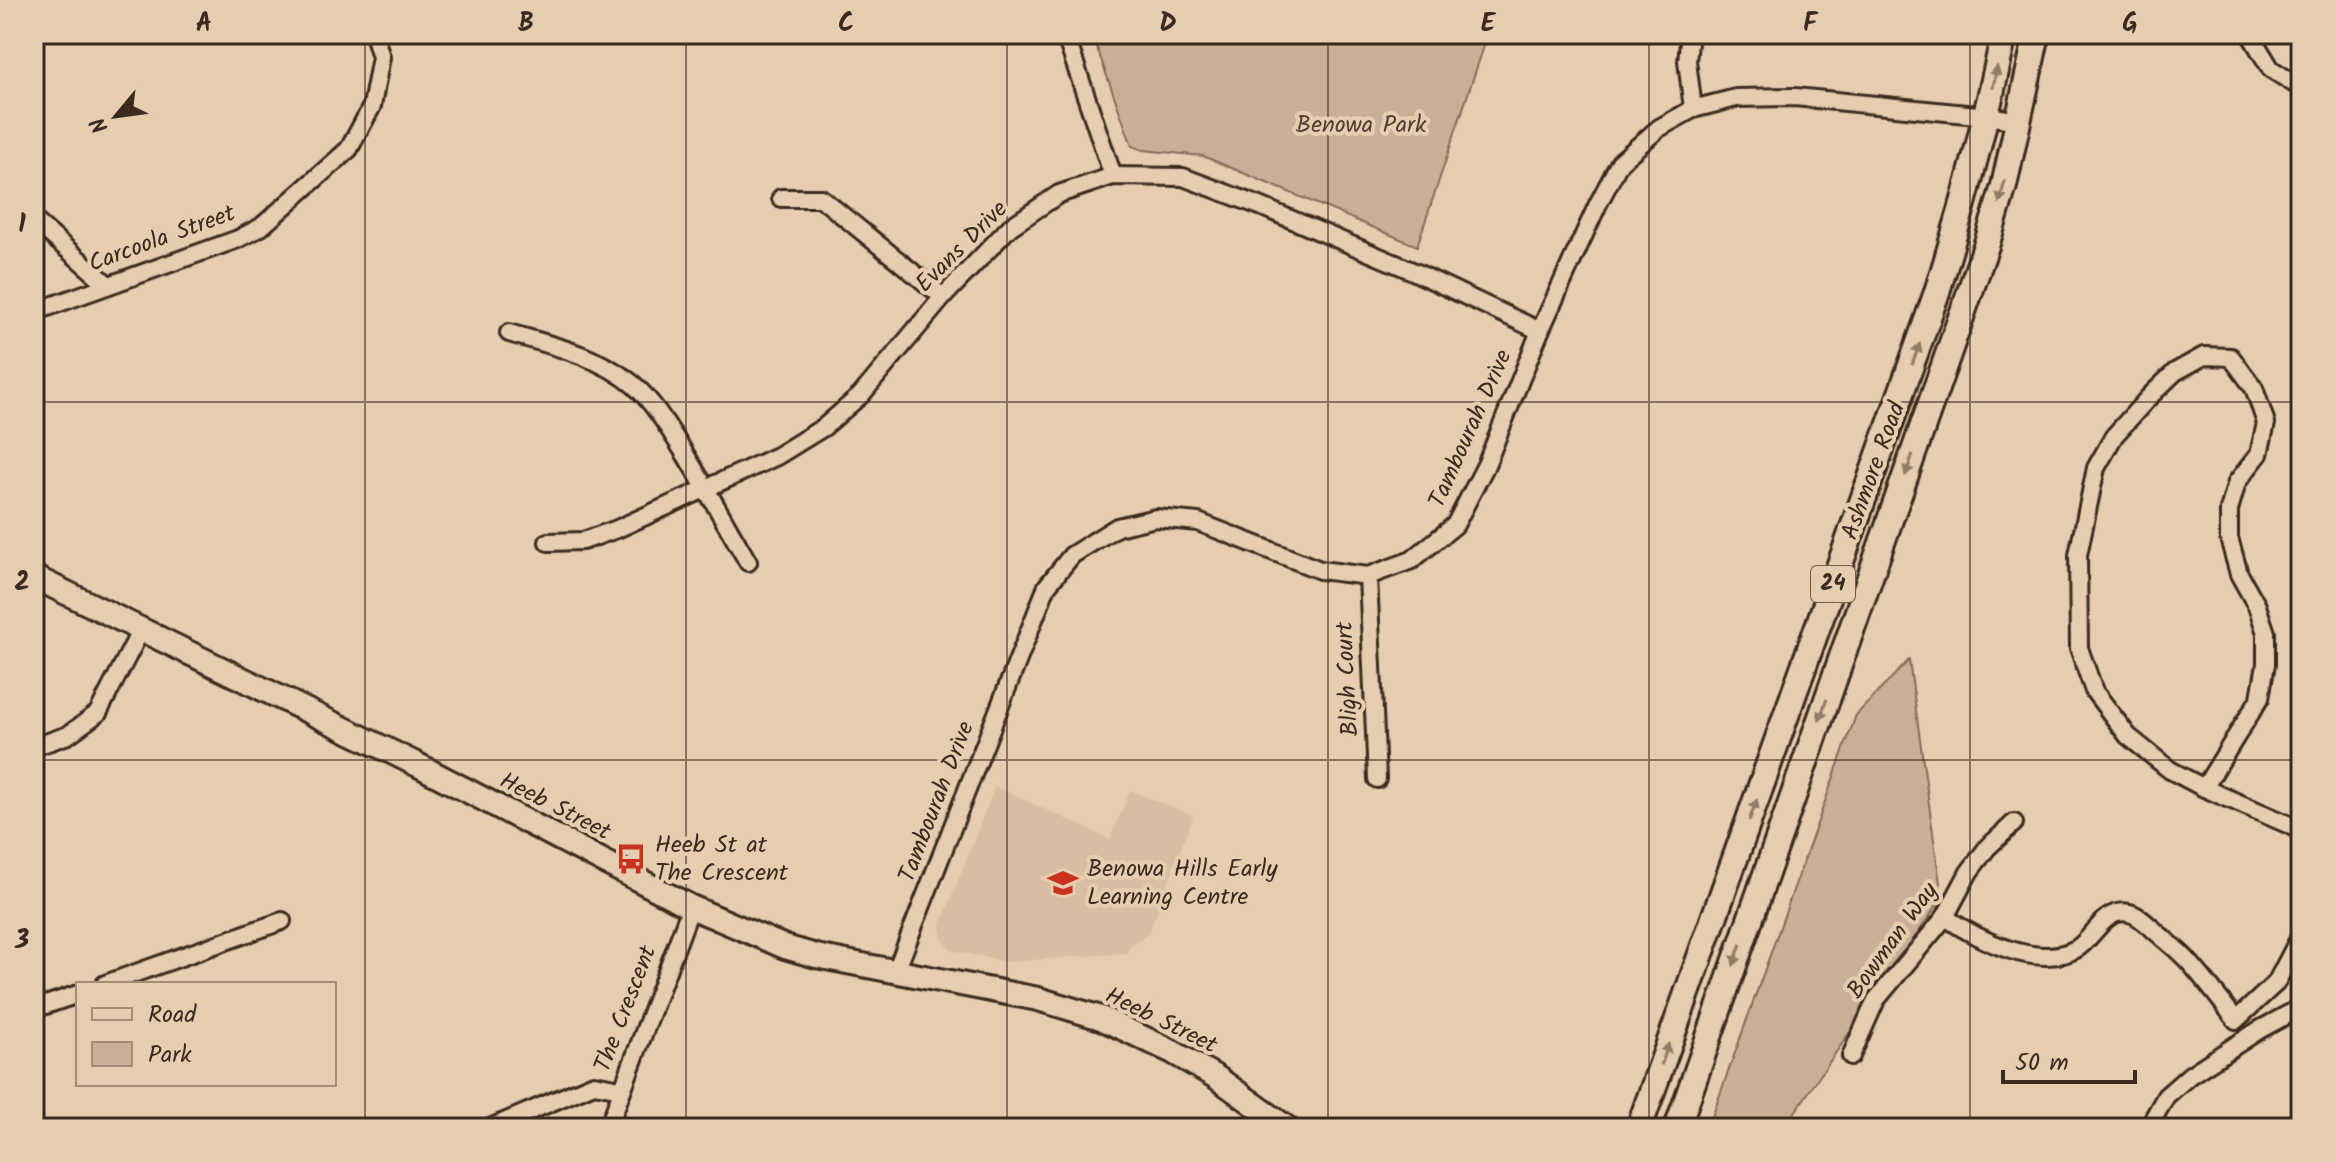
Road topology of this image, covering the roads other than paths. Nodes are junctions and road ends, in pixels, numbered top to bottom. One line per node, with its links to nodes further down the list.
1 (374, 34): 14 (street, Carcoola Street)
2 (1065, 34): 11 (street)
3 (1690, 34): 8 (street)
4 (2004, 34): 9 (main road, Ashmore Road / 24, one-way to 4)
5 (2037, 34): 10 (main road, Ashmore Road / 24)
6 (2250, 34): 7 (street)
7 (2301, 88)
8 (1693, 109): 9 (street, Tambourah Drive); 17 (street, Tambourah Drive)
9 (1987, 116): 10 (street, Tambourah Drive); 45 (main road, Ashmore Road / 24, one-way to 9)
10 (2020, 121): 46 (main road, Ashmore Road / 24, one-way to 46)
11 (1113, 176): 15 (street, Evans Drive); 17 (street, Evans Drive)
12 (781, 198): 15 (street)
13 (34, 220): 14 (street)
14 (108, 285): 16 (street, Carcoola Street)
15 (943, 297): 19 (street, Evans Drive)
16 (34, 312)
17 (1540, 331): 22 (street, Tambourah Drive)
18 (509, 333): 19 (street)
19 (706, 488): 20 (street, Evans Drive); 21 (street)
20 (548, 542)
21 (748, 562)
22 (1368, 576): 26 (street, Bligh Court); 34 (street, Tambourah Drive)
23 (34, 577): 24 (street, Heeb Street)
24 (141, 630): 25 (street); 30 (street, Heeb Street)
25 (34, 747)
26 (1377, 779)
27 (2204, 788): 27 (street); 29 (street)
28 (2014, 823): 31 (street, Bowman Way)
29 (2301, 830)
30 (691, 907): 34 (street, Heeb Street); 41 (street, The Crescent)
31 (1945, 917): 36 (street); 40 (street, Bowman Way)
32 (282, 921): 35 (street)
33 (2301, 935): 36 (street)
34 (896, 971): 44 (street, Heeb Street)
35 (111, 982)
36 (2276, 983): 39 (street)
37 (76, 995): 38 (street)
38 (34, 1009)
39 (2299, 1009): 47 (street)
40 (1851, 1056)
41 (621, 1089): 42 (street); 43 (street, The Crescent)
42 (490, 1128)
43 (608, 1128)
44 (1287, 1128)
45 (1639, 1128)
46 (1677, 1128)
47 (2148, 1128)

